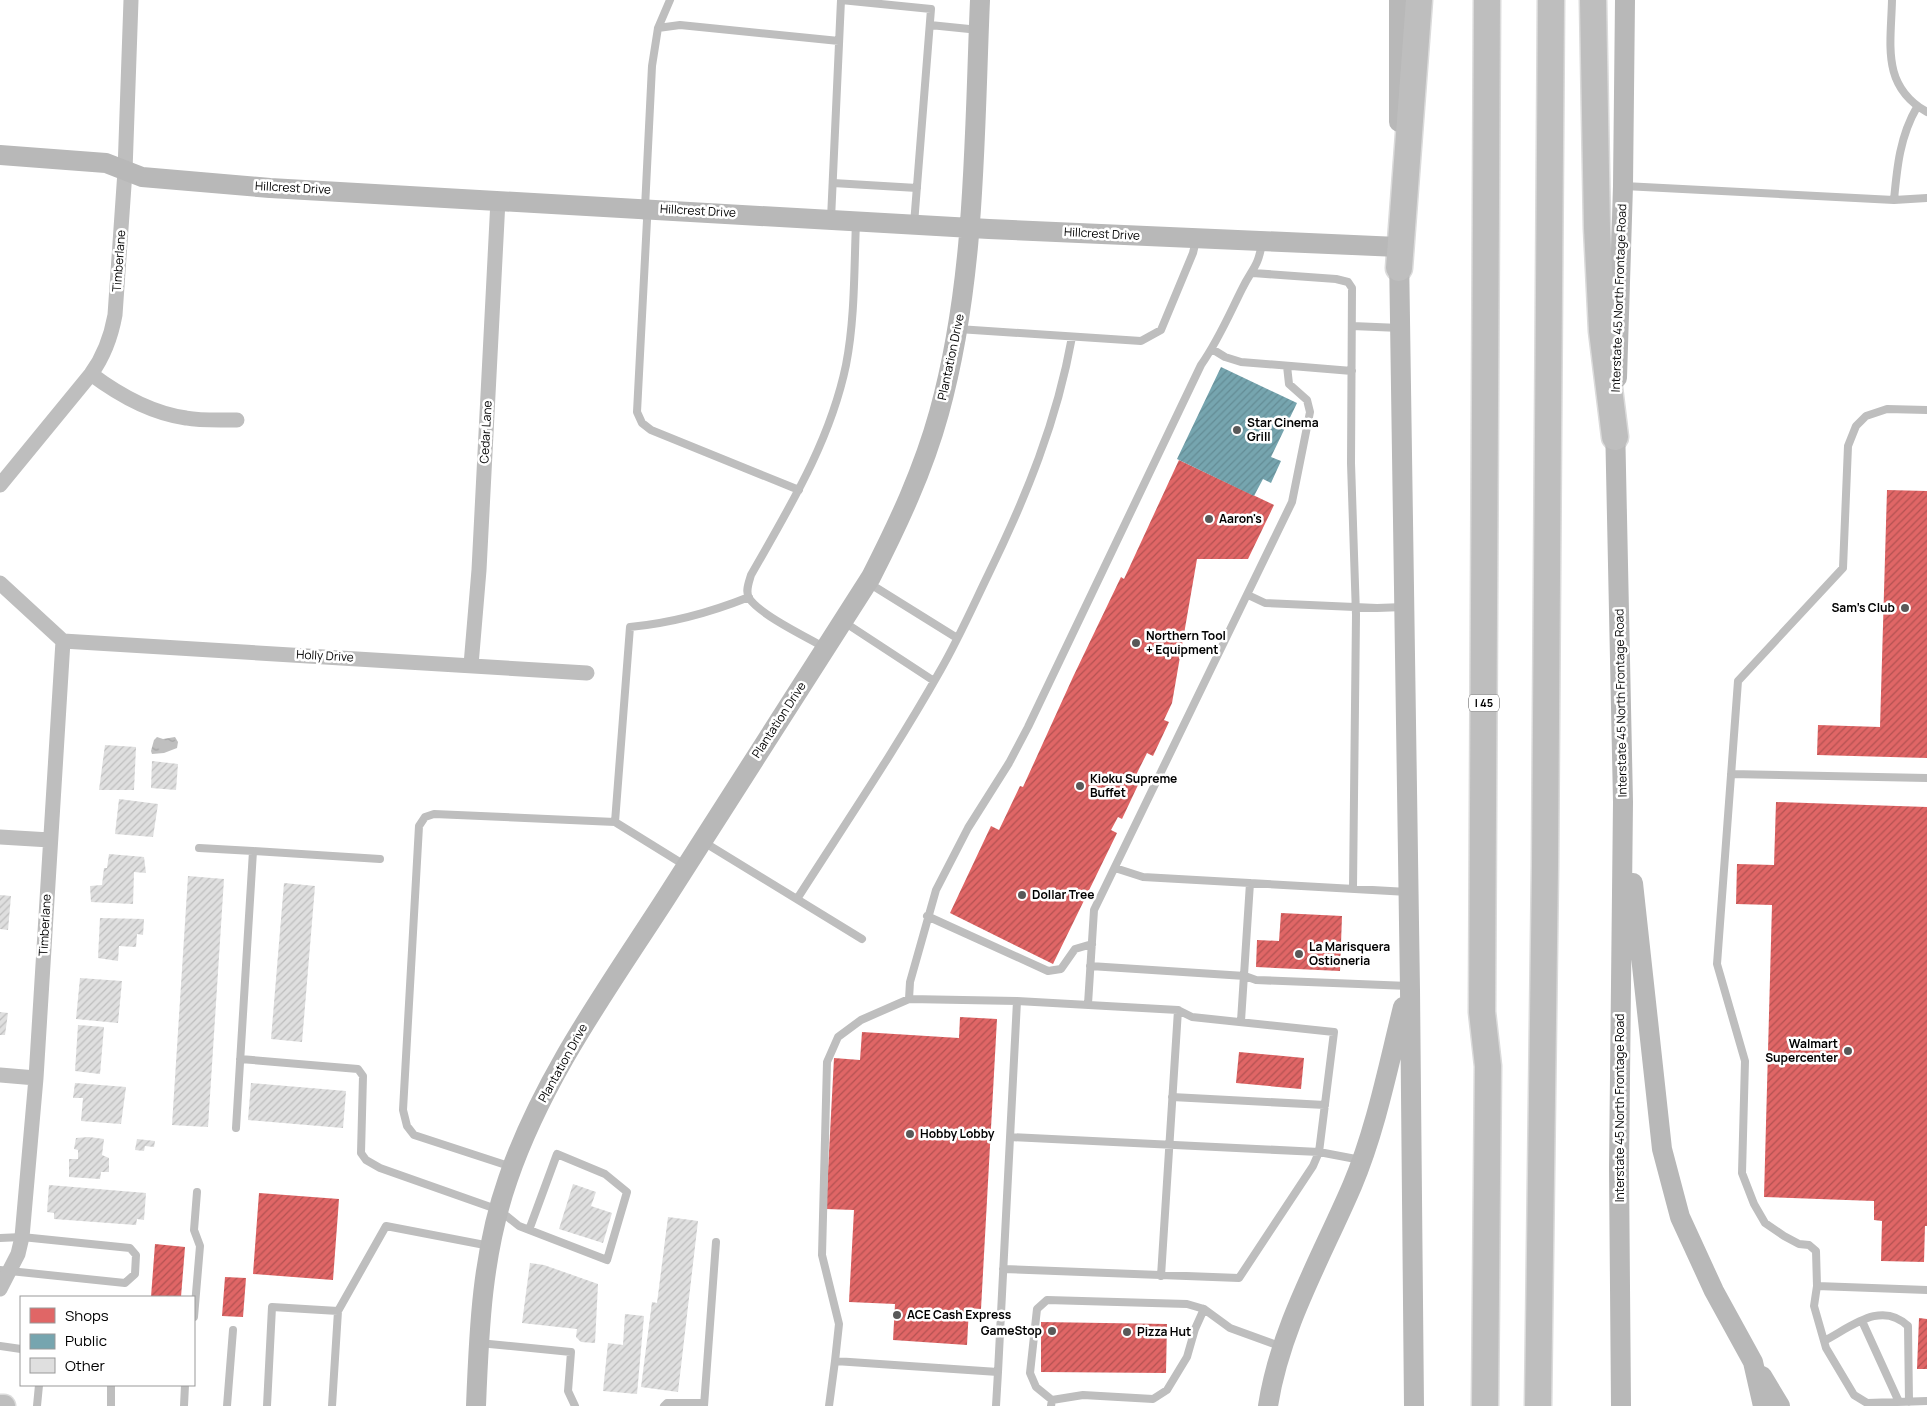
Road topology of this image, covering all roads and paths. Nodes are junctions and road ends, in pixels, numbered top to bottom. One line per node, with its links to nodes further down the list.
1 (131, 0): 19 (street, Timberlane)
2 (670, 0): 13 (lane)
3 (841, 0): 12 (lane); 15 (lane)
4 (980, 0): 14 (main road, Plantation Drive)
5 (1400, 0): 33 (main road)
6 (1418, 0): 33 (highway)
7 (1487, 0): 149 (highway, I 45)
8 (1551, 0): 150 (highway)
9 (1593, 0): 45 (highway)
10 (1624, 0): 21 (main road, Interstate 45 North Frontage Road)
11 (1892, 0): 16 (lane)
12 (930, 25): 14 (lane); 22 (lane)
13 (658, 28): 15 (lane); 26 (lane)
14 (979, 30): 30 (main road, Plantation Drive)
15 (839, 41): 20 (lane)
16 (1917, 107): 17 (lane); 25 (lane)
17 (1927, 112)
18 (0, 155): 19 (main road, Hillcrest Drive)
19 (125, 171): 24 (main road, Hillcrest Drive); 42 (street, Timberlane)
20 (833, 183): 22 (lane); 27 (lane)
21 (1623, 186): 25 (lane); 45 (main road, Interstate 45 North Frontage Road)
22 (917, 188): 29 (lane)
23 (1927, 198): 25 (lane)
24 (498, 200): 26 (main road, Hillcrest Drive); 58 (street, Cedar Lane)
25 (1894, 200)
26 (645, 208): 27 (main road, Hillcrest Drive); 47 (lane)
27 (831, 219): 28 (main road, Hillcrest Drive)
28 (856, 221): 29 (main road, Hillcrest Drive); 47 (lane)
29 (914, 224): 30 (main road, Hillcrest Drive)
30 (970, 228): 31 (main road, Hillcrest Drive); 37 (main road, Plantation Drive)
31 (1197, 238): 32 (main road, Hillcrest Drive); 38 (lane)
32 (1262, 241): 33 (main road, Hillcrest Drive); 34 (lane)
33 (1399, 257): 36 (main road)
34 (1253, 273): 35 (lane); 39 (lane)
35 (1352, 326): 36 (lane); 41 (lane)
36 (1400, 328): 53 (main road)
37 (957, 329): 38 (lane); 48 (main road, Plantation Drive)
38 (1072, 337): 55 (lane)
39 (1212, 349): 40 (lane); 77 (lane)
40 (1287, 366): 41 (lane); 50 (lane)
41 (1352, 371): 52 (lane)
42 (91, 374): 44 (street); 46 (street, Timberlane)
43 (1927, 410): 61 (lane)
44 (237, 420)
45 (1615, 437): 63 (main road, Interstate 45 North Frontage Road)
46 (0, 485)
47 (799, 490): 51 (lane)
48 (867, 582): 54 (main road, Plantation Drive); 55 (lane)
49 (0, 584): 56 (street)
50 (1248, 595): 52 (lane); 72 (lane)
51 (749, 597): 57 (lane); 64 (lane)
52 (1356, 607): 53 (lane); 74 (lane)
53 (1404, 607): 75 (main road)
54 (843, 621): 57 (main road, Plantation Drive); 60 (lane)
55 (957, 638): 60 (lane)
56 (63, 641): 58 (street, Holly Drive); 66 (street, Timberlane)
57 (826, 648): 67 (main road, Plantation Drive)
58 (470, 665): 59 (street, Holly Drive)
59 (587, 673)
60 (934, 681): 76 (lane)
61 (1731, 774): 62 (lane); 109 (lane)
62 (1927, 778)
63 (1623, 802): 123 (main road); 151 (main road, Interstate 45 North Frontage Road)
64 (615, 822): 71 (lane); 98 (lane)
65 (0, 837): 66 (street)
66 (50, 840): 90 (street, Timberlane)
67 (702, 841): 71 (main road, Plantation Drive); 76 (lane)
68 (200, 848): 69 (lane)
69 (253, 851): 70 (lane); 88 (lane)
70 (380, 859)
71 (686, 866): 98 (main road, Plantation Drive)
72 (1115, 868): 73 (lane); 79 (lane)
73 (1250, 883): 74 (lane); 81 (lane)
74 (1353, 888): 75 (lane)
75 (1409, 892): 82 (main road)
76 (797, 899): 78 (lane)
77 (927, 916): 79 (lane); 83 (lane)
78 (862, 940)
79 (1092, 944): 80 (lane)
80 (1090, 966): 81 (lane); 85 (lane)
81 (1245, 976): 82 (lane); 87 (lane)
82 (1410, 988): 97 (main road); 148 (main road)
83 (909, 999): 84 (lane); 122 (lane)
84 (1017, 1001): 85 (lane); 94 (lane)
85 (1088, 1004): 86 (lane)
86 (1178, 1010): 87 (lane); 91 (lane)
87 (1241, 1021): 92 (lane)
88 (240, 1059): 93 (lane); 100 (lane)
89 (0, 1075): 90 (street)
90 (36, 1078): 102 (street, Timberlane)
91 (1172, 1097): 92 (lane); 95 (lane)
92 (1324, 1105): 96 (lane)
93 (236, 1128)
94 (1010, 1137): 95 (lane); 106 (lane)
95 (1168, 1143): 96 (lane); 108 (lane)
96 (1319, 1152): 97 (lane); 108 (lane)
97 (1361, 1160): 120 (main road)
98 (512, 1167): 100 (main road, Plantation Drive)
99 (197, 1192): 112 (lane)
100 (499, 1210): 101 (lane); 105 (main road, Plantation Drive)
101 (529, 1230): 101 (lane)
102 (22, 1237): 103 (lane); 107 (street, Timberlane); 107 (lane)
103 (0, 1238)
104 (716, 1242): 133 (lane)
105 (490, 1246): 114 (lane); 118 (main road, Plantation Drive)
106 (1003, 1269): 108 (lane); 124 (lane)
107 (5, 1270): 110 (street, Timberlane)
108 (1161, 1276)
109 (1817, 1286): 111 (lane); 117 (lane)
110 (0, 1289)
111 (1927, 1290)
112 (195, 1305)
113 (1204, 1309): 120 (lane); 132 (lane); 132 (lane)
114 (338, 1311): 140 (lane); 141 (lane)
115 (1862, 1321): 117 (lane); 130 (lane); 131 (lane)
116 (233, 1330): 139 (lane)
117 (1824, 1341): 130 (lane)
118 (478, 1343): 142 (main road, Plantation Drive); 143 (lane)
119 (0, 1346): 121 (lane)
120 (1282, 1347): 128 (main road)
121 (20, 1349)
122 (835, 1361): 124 (lane); 145 (lane)
123 (1753, 1362): 152 (main road); 153 (main road)
124 (998, 1372): 146 (lane)
125 (39, 1386): 136 (lane)
126 (111, 1386): 137 (lane)
127 (184, 1386): 138 (lane)
128 (1269, 1397): 147 (main road)
129 (1927, 1401): 131 (lane)
130 (1899, 1402): 131 (lane)
131 (1909, 1402)
132 (1052, 1403)
133 (704, 1405): 144 (lane)
134 (0, 1406): 135 (main road)
135 (4, 1406)
136 (37, 1406)
137 (111, 1406)
138 (184, 1406)
139 (227, 1406)
140 (266, 1406)
141 (332, 1406)
142 (476, 1406)
143 (575, 1406)
144 (664, 1406)
145 (829, 1406)
146 (996, 1406)
147 (1258, 1406)
148 (1414, 1406)
149 (1485, 1406)
150 (1538, 1406)
151 (1621, 1406)
152 (1763, 1406)
153 (1780, 1406)

